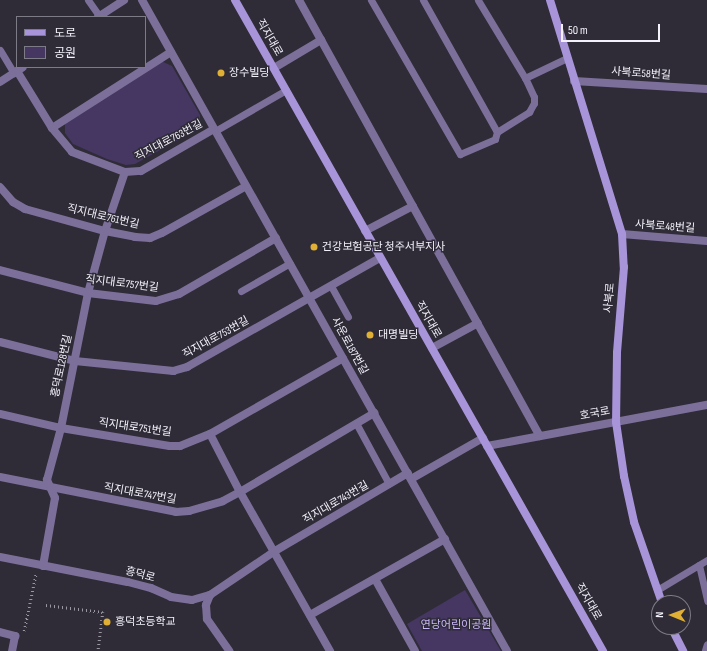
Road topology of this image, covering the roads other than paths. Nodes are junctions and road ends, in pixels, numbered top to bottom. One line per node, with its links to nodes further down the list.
1 (88, 0): 10 (lane)
2 (124, 0): 11 (street)
3 (142, 0): 14 (street, 사운로187번길)
4 (235, 0): 17 (street, 직지대로)
5 (299, 0): 12 (street)
6 (371, 0): 26 (lane)
7 (423, 0): 26 (lane)
8 (478, 0): 19 (lane)
9 (550, 0): 15 (street, 사북로)
10 (98, 16)
11 (100, 16)
12 (321, 40): 17 (street); 30 (street)
13 (0, 50): 16 (lane, 직지대로763번길)
14 (171, 52): 24 (street); 25 (street, 사운로187번길)
15 (567, 58): 19 (lane); 20 (street, 사북로)
16 (16, 68)
17 (274, 68): 23 (street, 직지대로)
18 (18, 70): 21 (street); 24 (street, 직지대로763번길)
19 (524, 78): 26 (lane)
20 (574, 81): 22 (street, 사북로58번길); 33 (street, 사북로)
21 (0, 82)
22 (707, 89)
23 (286, 90): 25 (lane, 직지대로763번길); 32 (street, 직지대로)
24 (52, 128): 27 (street, 직지대로763번길)
25 (215, 130): 27 (street, 직지대로763번길); 28 (street, 사운로187번길)
26 (497, 132)
27 (125, 172): 31 (street, 흥덕로128번길)
28 (246, 186): 31 (street, 직지대로761번길); 34 (street, 사운로187번길)
29 (0, 187): 31 (street, 직지대로761번길)
30 (413, 206): 32 (street); 44 (street)
31 (105, 231): 41 (street, 흥덕로128번길)
32 (365, 231): 36 (street, 직지대로)
33 (622, 234): 35 (street, 사북로48번길); 52 (street, 사북로)
34 (276, 238): 37 (street, 사운로187번길); 41 (street, 직지대로757번길)
35 (707, 241)
36 (380, 258): 39 (street, 직지대로753번길); 46 (street, 직지대로)
37 (290, 263): 40 (lane); 42 (street, 사운로187번길)
38 (0, 270): 41 (street, 직지대로757번길)
39 (331, 286): 42 (street, 직지대로753번길); 43 (lane)
40 (240, 291)
41 (88, 293): 48 (street, 흥덕로128번길)
42 (309, 298): 47 (street, 사운로187번길); 48 (street, 직지대로753번길)
43 (348, 318)
44 (478, 323): 46 (street); 56 (street)
45 (0, 342): 48 (street, 직지대로753번길)
46 (432, 348): 57 (street, 직지대로)
47 (343, 358): 50 (street, 사운로187번길); 55 (street, 직지대로751번길)
48 (74, 361): 54 (street, 흥덕로128번길)
49 (707, 405): 52 (street, 호국로)
50 (374, 413): 53 (street, 직지대로747번길); 58 (street, 사운로187번길)
51 (0, 414): 54 (street, 직지대로751번길)
52 (616, 422): 56 (street, 호국로); 70 (street, 사북로)
53 (356, 423): 60 (lane); 62 (street, 직지대로747번길)
54 (61, 428): 55 (street, 직지대로751번길); 61 (street, 흥덕로128번길)
55 (210, 434): 62 (street)
56 (540, 436): 57 (street, 호국로)
57 (485, 442): 58 (street, 직지대로743번길); 82 (street, 직지대로)
58 (410, 476): 60 (street, 직지대로743번길); 63 (street, 사운로187번길)
59 (0, 477): 61 (street, 직지대로747번길)
60 (389, 484): 64 (street, 직지대로743번길)
61 (51, 488): 62 (street, 직지대로747번길); 68 (street, 흥덕로128번길)
62 (240, 492): 64 (street)
63 (445, 539): 69 (street); 81 (street, 사운로187번길)
64 (275, 551): 71 (street, 직지대로743번길); 74 (street)
65 (0, 557): 68 (street, 흥덕로)
66 (707, 560): 67 (lane)
67 (699, 565): 70 (lane); 73 (lane)
68 (40, 566): 71 (street, 흥덕로)
69 (375, 579): 74 (street); 80 (street)
70 (657, 590): 72 (street, 사북로)
71 (210, 595): 78 (street)
72 (659, 595)
73 (707, 601)
74 (310, 615): 79 (street)
75 (0, 632): 77 (street)
76 (676, 635): 83 (street)
77 (12, 651)
78 (229, 651)
79 (330, 651)
80 (415, 651)
81 (508, 651)
82 (603, 651)
83 (683, 651)

